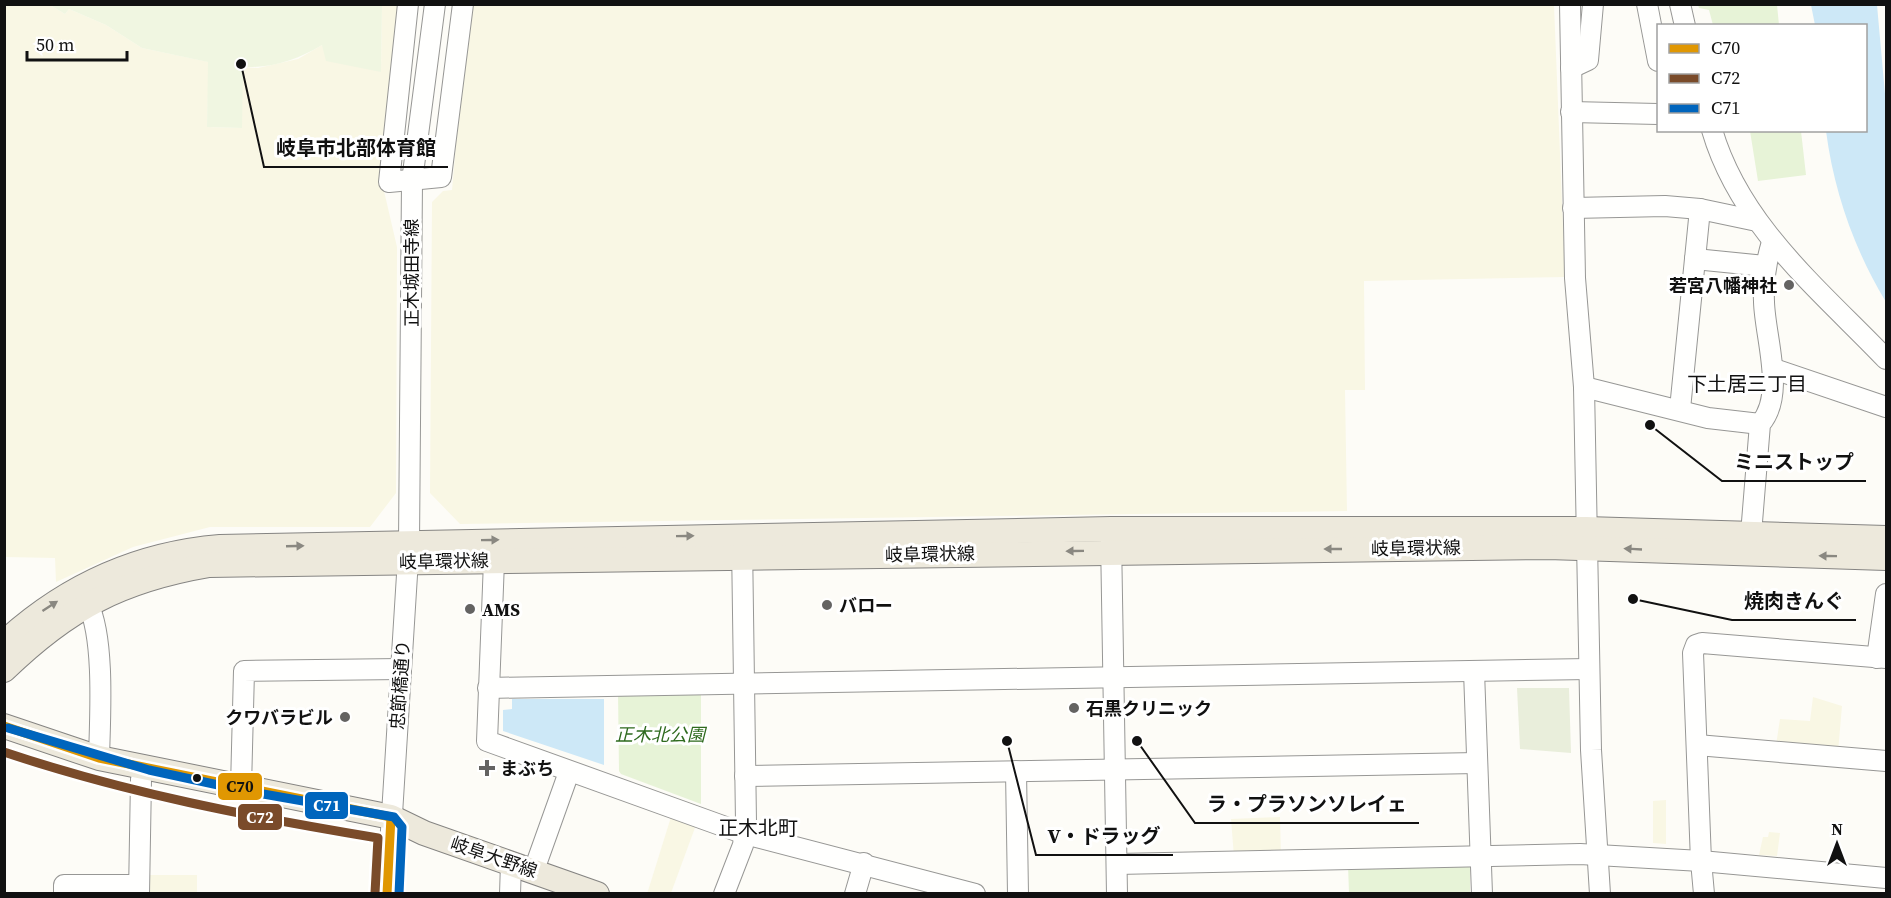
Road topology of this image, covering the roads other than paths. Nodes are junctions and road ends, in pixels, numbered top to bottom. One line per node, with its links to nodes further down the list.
1 (408, 4): 14 (street)
2 (435, 4): 14 (street, 正木城田寺線)
3 (463, 4): 14 (street)
4 (1570, 4): 10 (street)
5 (1593, 4): 10 (street)
6 (1647, 4): 9 (street)
7 (1680, 4): 8 (street)
8 (1685, 24)
9 (1657, 52)
10 (1571, 68): 11 (street)
11 (1571, 112): 12 (street); 15 (street)
12 (1657, 114)
13 (1713, 132): 17 (street)
14 (411, 181): 32 (street, 正木城田寺線)
15 (1573, 208): 16 (street); 23 (street)
16 (1700, 209): 17 (street); 19 (street)
17 (1756, 221): 18 (street)
18 (1772, 242): 20 (street); 21 (street)
19 (1695, 258): 20 (street); 25 (street)
20 (1765, 266): 22 (street)
21 (1887, 359)
22 (1774, 369): 24 (street); 26 (street)
23 (1584, 387): 25 (street); 28 (street)
24 (1887, 407)
25 (1680, 409): 26 (street)
26 (1760, 424): 27 (street)
27 (1751, 534): 28 (main road, 岐阜環状線); 29 (main road, 岐阜環状線)
28 (1586, 538): 30 (main road, 岐阜環状線); 33 (main road, 岐阜環状線, one-way to 28); 40 (street)
29 (1887, 538)
30 (1112, 540): 31 (main road, 岐阜環状線); 43 (street)
31 (742, 547): 32 (main road, 岐阜環状線, one-way to 31); 34 (main road, 岐阜環状線); 44 (street)
32 (409, 552): 34 (main road, 岐阜環状線); 36 (main road, 岐阜環状線); 37 (main road, 岐阜環状線, one-way to 32); 39 (street, 忠節橋通り)
33 (1887, 558)
34 (494, 561): 45 (street)
35 (1887, 594): 38 (street)
36 (88, 604): 41 (main road, 岐阜環状線); 49 (street)
37 (4, 643)
38 (1882, 658): 48 (street)
39 (401, 669): 57 (street); 58 (street, 忠節橋通り)
40 (1589, 669): 42 (street); 61 (street)
41 (4, 670)
42 (1474, 671): 43 (street); 51 (street)
43 (1114, 677): 44 (street); 52 (street)
44 (744, 683): 45 (street); 55 (street)
45 (488, 688): 54 (street)
46 (4, 726): 49 (main road, 岐阜大野線)
47 (4, 739): 56 (main road, 岐阜大野線)
48 (1697, 745): 50 (street); 62 (street)
49 (99, 758): 57 (main road, 岐阜大野線)
50 (1887, 761)
51 (1477, 763): 52 (street); 60 (street)
52 (1116, 770): 53 (street); 65 (street)
53 (1016, 771): 55 (street); 77 (street)
54 (569, 772): 59 (street); 66 (street)
55 (745, 776): 59 (street)
56 (141, 779): 58 (main road, 岐阜大野線); 69 (street)
57 (241, 787): 58 (main road, 岐阜大野線)
58 (390, 822): 63 (main road, 岐阜大野線); 71 (street, 忠節橋通り)
59 (745, 834): 64 (street); 74 (street)
60 (1480, 855): 61 (street); 65 (street); 79 (street)
61 (1598, 855): 62 (street); 80 (street)
62 (1701, 861): 67 (street); 81 (street)
63 (511, 862): 66 (main road, 岐阜大野線); 72 (street)
64 (864, 863): 68 (street); 75 (street)
65 (1117, 864): 78 (street)
66 (534, 870): 73 (main road, 岐阜大野線)
67 (1887, 878)
68 (939, 888): 76 (street)
69 (139, 889): 70 (street)
70 (64, 894)
71 (387, 894)
72 (510, 894)
73 (597, 894)
74 (724, 894)
75 (855, 894)
76 (975, 894)
77 (1018, 894)
78 (1117, 894)
79 (1482, 894)
80 (1600, 894)
81 (1704, 894)

